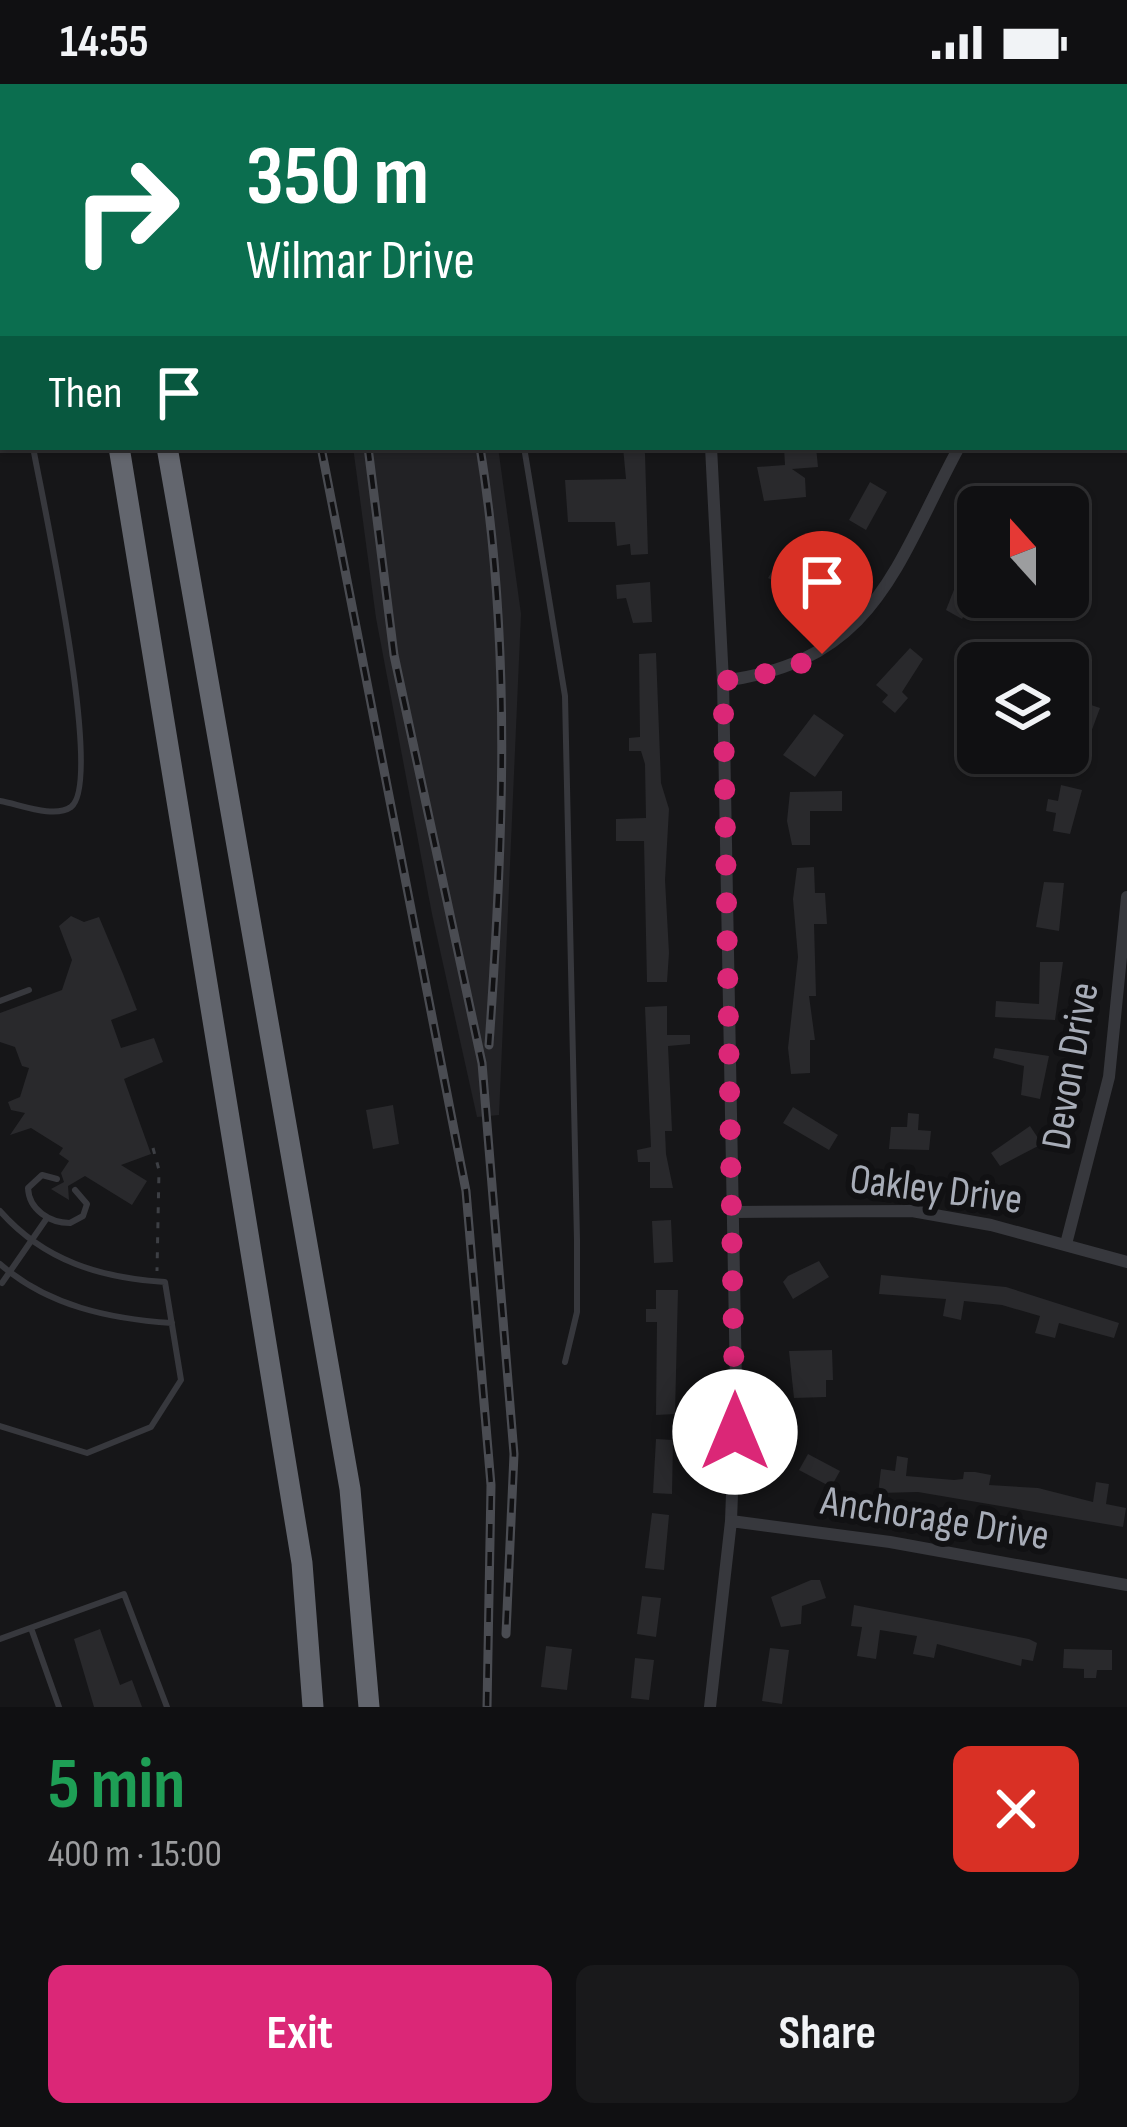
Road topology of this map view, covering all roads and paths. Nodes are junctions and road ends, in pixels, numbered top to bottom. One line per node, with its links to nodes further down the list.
1 (33, 450): 8 (lane)
2 (118, 450): 34 (highway)
3 (168, 450): 35 (highway)
4 (524, 450): 26 (lane)
5 (711, 450): 7 (street)
6 (957, 450): 7 (street)
7 (723, 681): 16 (street)
8 (0, 801)
9 (1127, 897): 19 (street, Devon Drive)
10 (29, 990): 11 (lane)
11 (0, 1000)
12 (153, 1148): 23 (path)
13 (57, 1179): 17 (lane)
14 (75, 1190): 17 (lane)
15 (0, 1211): 18 (lane)
16 (733, 1212): 19 (street, Oakley Drive); 28 (street)
17 (47, 1217): 18 (lane)
18 (31, 1241): 22 (lane); 23 (lane)
19 (1066, 1244): 20 (street, Oakley Drive)
20 (1127, 1262)
21 (0, 1264): 22 (lane)
22 (10, 1273): 24 (lane); 25 (lane)
23 (157, 1281): 25 (lane)
24 (1, 1285)
25 (172, 1323): 27 (lane)
26 (565, 1362)
27 (0, 1426)
28 (731, 1521): 29 (street, Anchorage Drive); 36 (street)
29 (1127, 1585)
30 (31, 1628): 31 (lane); 32 (lane); 33 (lane)
31 (0, 1640)
32 (59, 1707)
33 (166, 1707)
34 (313, 1707)
35 (369, 1707)
36 (710, 1707)

